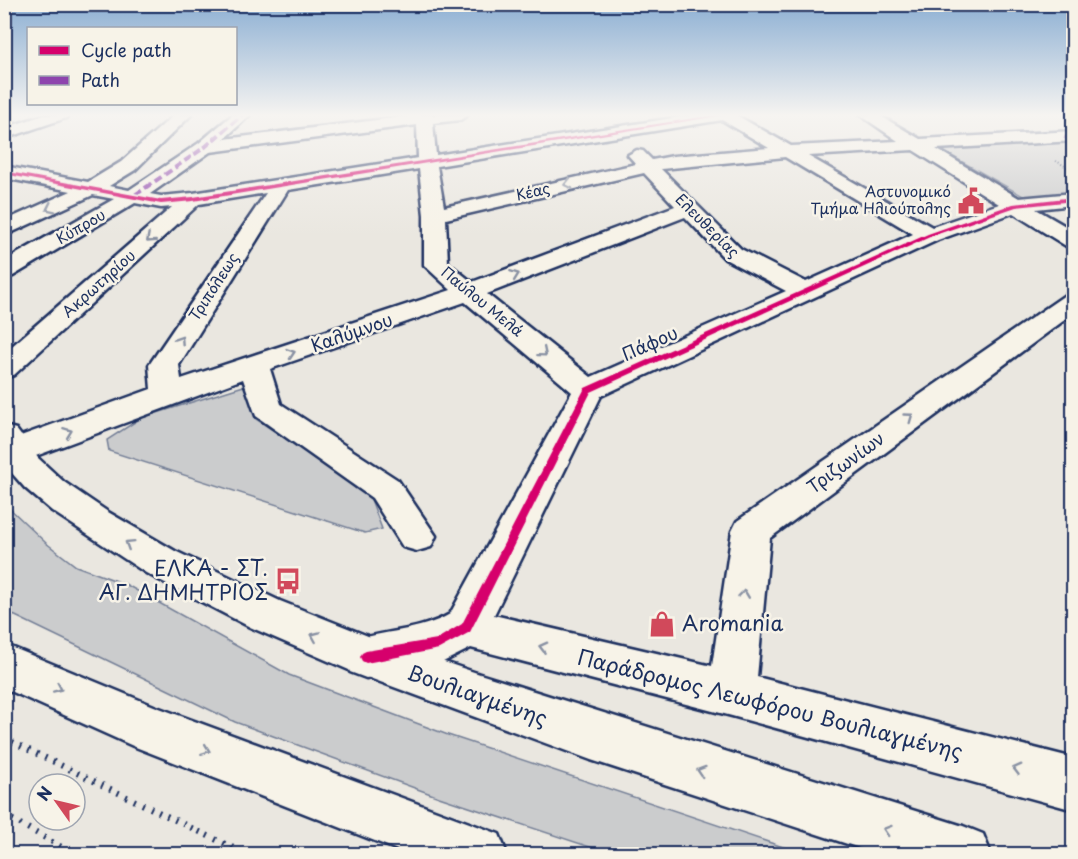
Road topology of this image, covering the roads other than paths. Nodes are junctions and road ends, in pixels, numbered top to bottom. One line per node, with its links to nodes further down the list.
1 (140, 155): 13 (street, Κύπρου)
2 (193, 155): 14 (street, Κύπρου)
3 (427, 155): 9 (street, Παύλου Μελά)
4 (470, 155): 9 (street)
5 (637, 155): 10 (street, Ελευθερίας)
6 (752, 155): 10 (street, Κέας)
7 (790, 155): 21 (street)
8 (933, 155): 17 (street)
9 (427, 162): 12 (street); 19 (street, Παύλου Μελά)
10 (647, 165): 18 (street, Ελευθερίας); 19 (street, Κέας, one-way to 19)
11 (4, 172): 13 (street)
12 (281, 186): 16 (street); 30 (street, Τριπόλεως, one-way to 12)
13 (92, 188): 14 (street); 20 (street, Κύπρου, one-way to 20)
14 (135, 195): 16 (street); 23 (street, Κύπρου)
15 (1074, 199): 17 (street, Πάφου)
16 (193, 200): 28 (street, Ακρωτηρίου, one-way to 28)
17 (1015, 205): 21 (street, Πάφου); 22 (street)
18 (690, 208): 24 (street, Ελευθερίας); 25 (street, Καλύμνου, one-way to 18)
19 (435, 215): 25 (street, Παύλου Μελά)
20 (4, 230)
21 (930, 235): 24 (street, Πάφου)
22 (1074, 241)
23 (4, 271)
24 (806, 291): 29 (street, Πάφου)
25 (470, 292): 27 (street, Καλύμνου, one-way to 25); 29 (street, Παύλου Μελά, one-way to 29)
26 (1074, 300): 36 (street, Τριζωνίων, one-way to 26)
27 (254, 366): 30 (street, Καλύμνου); 32 (street)
28 (4, 369)
29 (588, 390): 33 (street)
30 (167, 394): 31 (street, Καλύμνου, one-way to 30)
31 (9, 445): 34 (street, Βουλιαγμένης, one-way to 31)
32 (417, 536)
33 (466, 628): 34 (street); 36 (street, Παράδρομος Λεωφόρου Βουλιαγμένης, one-way to 33)
34 (366, 657): 41 (street, Βουλιαγμένης, one-way to 34)
35 (4, 665): 38 (street, one-way to 38)
36 (732, 693): 37 (street, Παράδρομος Λεωφόρου Βουλιαγμένης, one-way to 36)
37 (1074, 784)
38 (369, 812): 39 (street); 40 (street)
39 (402, 855)
40 (479, 855)
41 (963, 855)

